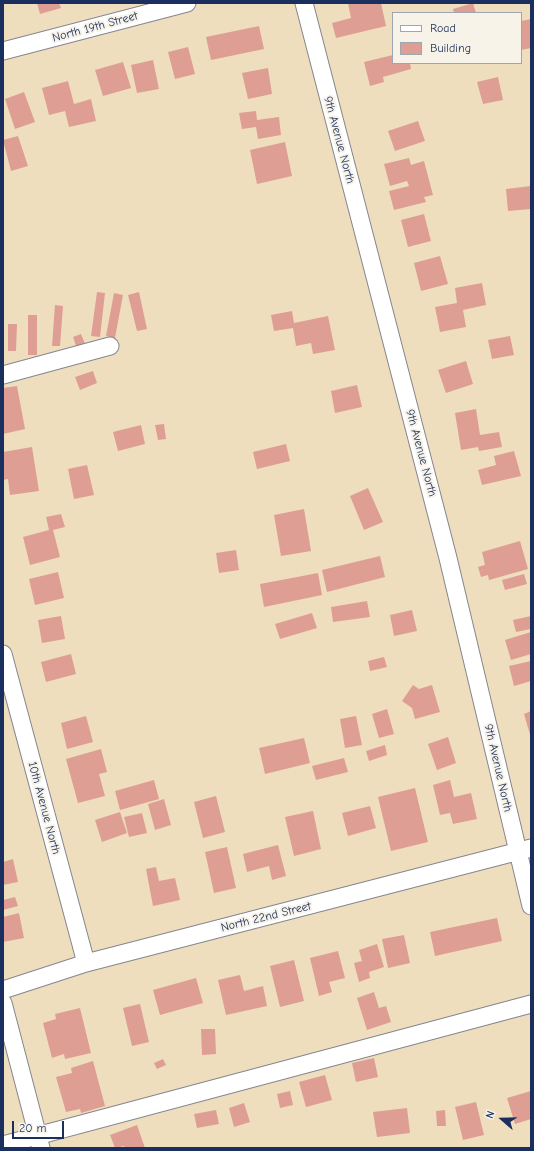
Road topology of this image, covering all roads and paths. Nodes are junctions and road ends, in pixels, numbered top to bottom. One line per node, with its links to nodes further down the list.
1 (187, 3): 3 (street, North 19th Street)
2 (304, 3): 7 (street, 9th Avenue North)
3 (3, 51)
4 (110, 346): 5 (street)
5 (3, 375)
6 (3, 654): 9 (street, 10th Avenue North)
7 (524, 850): 8 (street, 9th Avenue North); 9 (street, North 22nd Street)
8 (531, 906)
9 (86, 963): 10 (street, North 22nd Street)
10 (3, 990)
11 (3, 1003): 13 (street)
12 (531, 1004): 13 (street)
13 (39, 1142): 14 (street)
14 (3, 1145)

